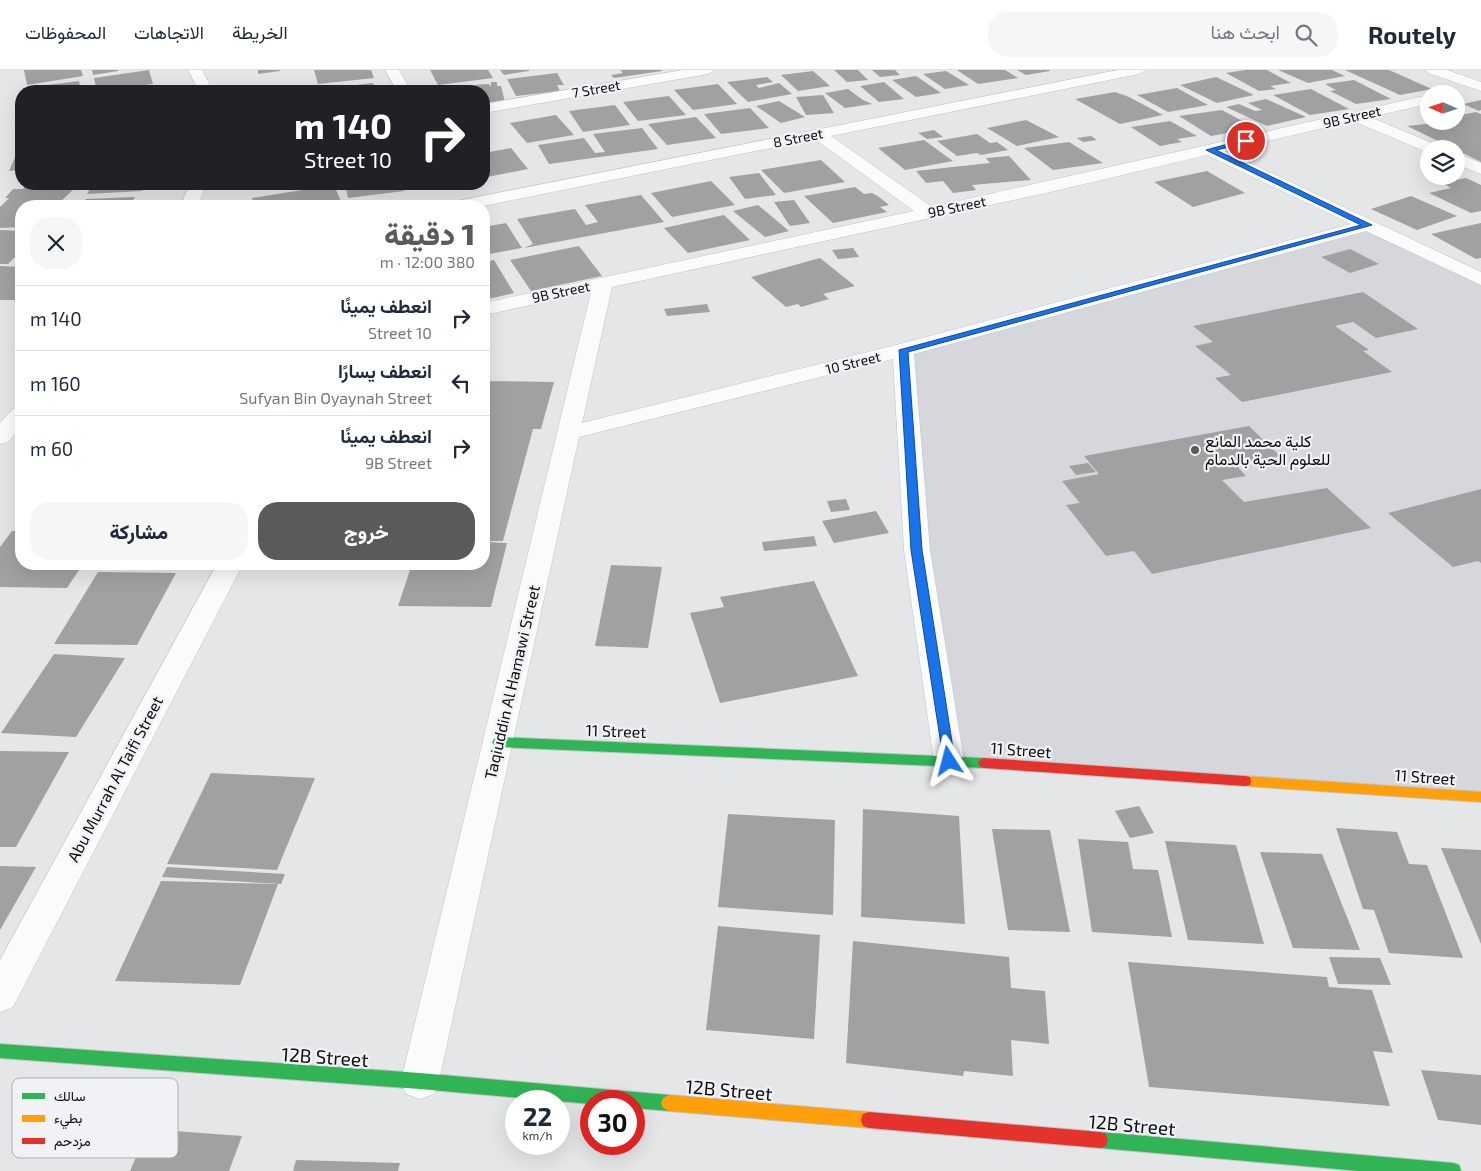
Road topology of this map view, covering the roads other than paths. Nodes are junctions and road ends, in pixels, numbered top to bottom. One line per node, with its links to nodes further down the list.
1 (195, 70): 9 (street)
2 (392, 70): 10 (street)
3 (708, 70): 12 (street, 7 Street)
4 (1138, 70): 16 (street, 8 Street)
5 (1433, 70): 8 (street)
6 (1467, 70): 8 (street)
7 (582, 77): 12 (street)
8 (1481, 83): 11 (street)
9 (203, 85)
10 (401, 85)
11 (1465, 89)
12 (593, 90): 14 (street, 7 Street)
13 (1420, 101): 15 (street, 9B Street)
14 (490, 108)
15 (1354, 116): 17 (street); 18 (street, 9B Street)
16 (818, 134): 21 (street, 8 Street); 22 (street)
17 (1420, 144)
18 (1209, 150): 22 (street, 9B Street); 23 (street)
19 (1465, 162): 20 (street)
20 (1481, 169)
21 (488, 200)
22 (928, 212): 25 (street, 9B Street)
23 (1368, 225): 24 (street); 27 (street, 10 Street)
24 (1481, 278)
25 (603, 283): 26 (street, 9B Street); 29 (street, Taqiuddin Al Hamawi Street)
26 (490, 308)
27 (903, 350): 29 (street, 10 Street); 33 (street)
28 (15, 421): 30 (street)
29 (569, 433): 32 (street, Taqiuddin Al Hamawi Street)
30 (0, 437)
31 (227, 570): 35 (street, Abu Murrah Al Taifi Street)
32 (498, 742): 33 (street, 11 Street); 37 (street, Taqiuddin Al Hamawi Street)
33 (949, 761): 34 (street, 11 Street)
34 (1481, 797)
35 (0, 995)
36 (0, 1051): 37 (street, 12B Street)
37 (420, 1081): 38 (street, 12B Street)
38 (1383, 1168): 39 (street, 12B Street)
39 (1453, 1171)

